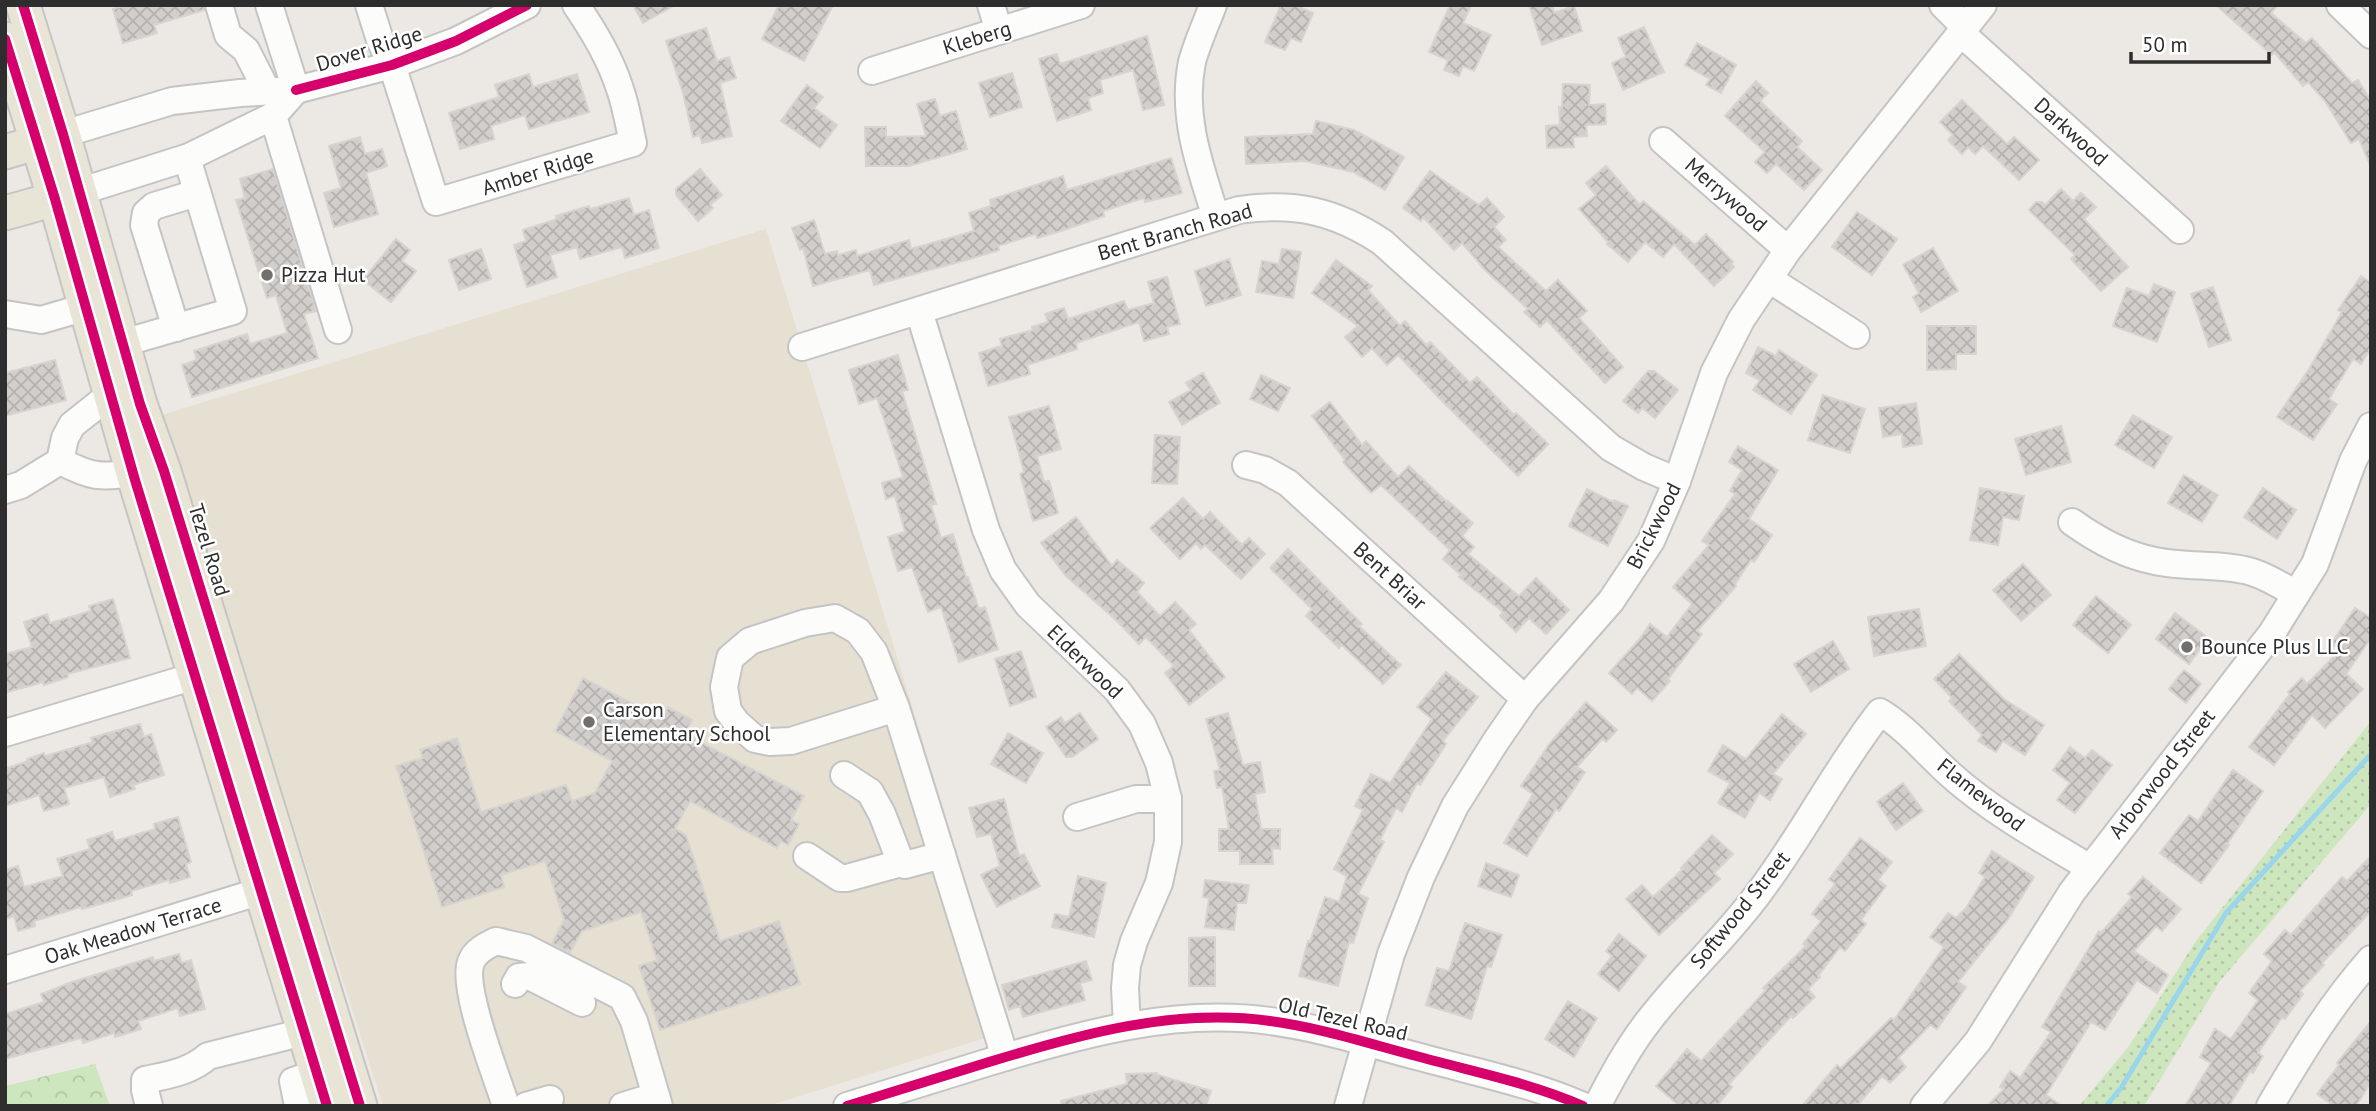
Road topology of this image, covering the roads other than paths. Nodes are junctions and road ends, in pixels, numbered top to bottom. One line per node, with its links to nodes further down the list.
1 (23, 5): 21 (main road, Tezel Road)
2 (219, 5): 20 (street)
3 (269, 5): 19 (street)
4 (369, 5): 17 (street)
5 (527, 5): 17 (street, Dover Ridge)
6 (576, 5): 17 (street, Amber Ridge)
7 (991, 5): 13 (street)
8 (1081, 5): 13 (street, Kleberg)
9 (1213, 5): 28 (street)
10 (1943, 5): 14 (street, Darkwood)
11 (1983, 5): 14 (street, Brickwood)
12 (2340, 5): 15 (street)
13 (999, 31): 18 (street, Kleberg)
14 (1964, 31): 29 (street, Darkwood); 30 (street, Brickwood)
15 (2371, 35)
16 (5, 39): 21 (main road, Tezel Road)
17 (392, 65): 19 (street, Dover Ridge)
18 (872, 71)
19 (296, 89): 20 (street, Dover Ridge)
20 (270, 103): 21 (street, Dover Ridge); 24 (street, Dover Ridge); 36 (street)
21 (50, 138): 23 (main road); 26 (main road, Tezel Road)
22 (1663, 141): 30 (street, Merrywood)
23 (5, 152)
24 (187, 158): 25 (street); 26 (street, Dover Ridge)
25 (197, 193): 35 (street); 35 (street)
26 (68, 195): 27 (main road); 32 (main road, Tezel Road); 38 (main road, Tezel Road)
27 (5, 213)
28 (1216, 217): 33 (street, Bent Branch Road); 45 (street, Bent Branch Road)
29 (2180, 230)
30 (1788, 250): 31 (street, Brickwood)
31 (1769, 279): 37 (street); 45 (street, Brickwood)
32 (86, 307): 34 (street); 40 (main road, Tezel Road)
33 (919, 311): 39 (street, Bent Branch Road); 55 (street, Elderwood)
34 (5, 314)
35 (176, 328): 38 (street)
36 (338, 330)
37 (1856, 335)
38 (123, 343): 76 (main road, Tezel Road)
39 (802, 347)
40 (111, 394): 42 (street); 44 (main road, Tezel Road)
41 (2371, 426): 48 (street, Arborwood Street)
42 (60, 461): 44 (street); 46 (street)
43 (1246, 465): 50 (street, Bent Briar)
44 (134, 473): 49 (main road, Tezel Road)
45 (1677, 481): 50 (street, Brickwood)
46 (5, 490)
47 (2071, 522): 48 (street)
48 (2296, 594): 60 (street, Arborwood Street)
49 (195, 676): 53 (street); 61 (main road, Tezel Road)
50 (1525, 699): 68 (street, Brickwood)
51 (896, 708): 51 (street); 57 (street)
52 (1880, 712): 60 (street, Flamewood); 82 (street, Softwood Street)
53 (5, 733)
54 (844, 775): 59 (street)
55 (1168, 799): 56 (street); 66 (street, Elderwood)
56 (1077, 817)
57 (942, 855): 59 (street); 69 (street)
58 (807, 856): 59 (street)
59 (901, 863)
60 (2090, 868): 83 (street, Arborwood Street)
61 (261, 891): 63 (street, Oak Meadow Terrace); 67 (main road, Tezel Road)
62 (2371, 959): 72 (street)
63 (5, 970)
64 (515, 984): 65 (street)
65 (582, 1003)
66 (1127, 1025): 68 (street, Old Tezel Road); 69 (street, Old Tezel Road)
67 (304, 1032): 70 (main road, Tezel Road); 73 (street)
68 (1367, 1042): 80 (street, Brickwood); 81 (street, Old Tezel Road)
69 (1005, 1057): 79 (street, Old Tezel Road)
70 (317, 1073): 74 (street); 75 (main road, Tezel Road)
71 (657, 1101): 77 (street); 78 (street)
72 (2271, 1105)
73 (149, 1106)
74 (298, 1106)
75 (327, 1106)
76 (360, 1106)
77 (506, 1106)
78 (623, 1106)
79 (847, 1106)
80 (1348, 1106)
81 (1583, 1106)
82 (1597, 1106)
83 (1924, 1106)

